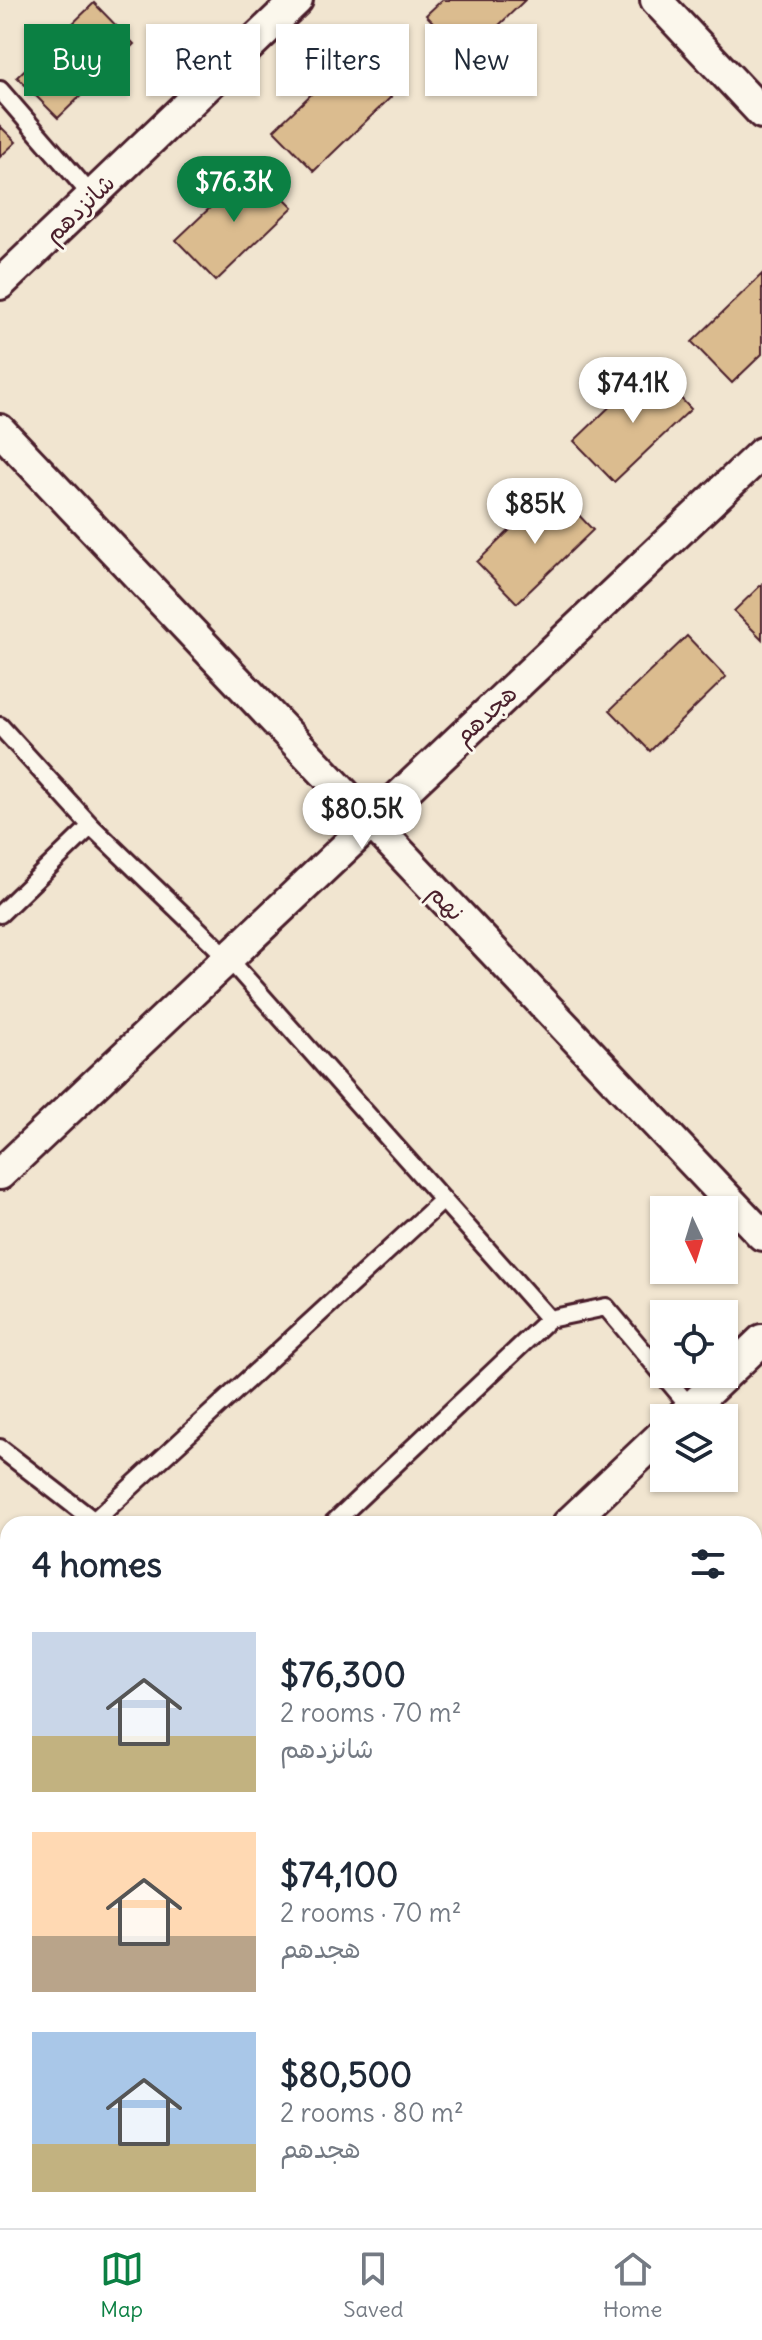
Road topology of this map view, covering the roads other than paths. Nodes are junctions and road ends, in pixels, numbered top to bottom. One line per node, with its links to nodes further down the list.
1 (297, 0): 5 (street, شانزدهم)
2 (656, 0): 4 (street)
3 (0, 90): 5 (lane)
4 (762, 113)
5 (92, 196): 6 (street, شانزدهم)
6 (0, 284)
7 (0, 430): 10 (street, نهم)
8 (762, 453): 10 (street, هجدهم)
9 (0, 726): 11 (lane)
10 (371, 822): 13 (street, هجدهم); 16 (street, نهم)
11 (91, 826): 12 (lane); 13 (lane)
12 (0, 914)
13 (228, 958): 14 (street, هجدهم); 15 (lane)
14 (0, 1174)
15 (443, 1200): 17 (lane); 24 (lane)
16 (762, 1235)
17 (549, 1319): 19 (lane); 25 (lane)
18 (762, 1340): 20 (street)
19 (678, 1404)
20 (694, 1404)
21 (650, 1446): 26 (street)
22 (0, 1448): 23 (lane)
23 (88, 1516)
24 (102, 1516)
25 (340, 1516)
26 (576, 1516)

